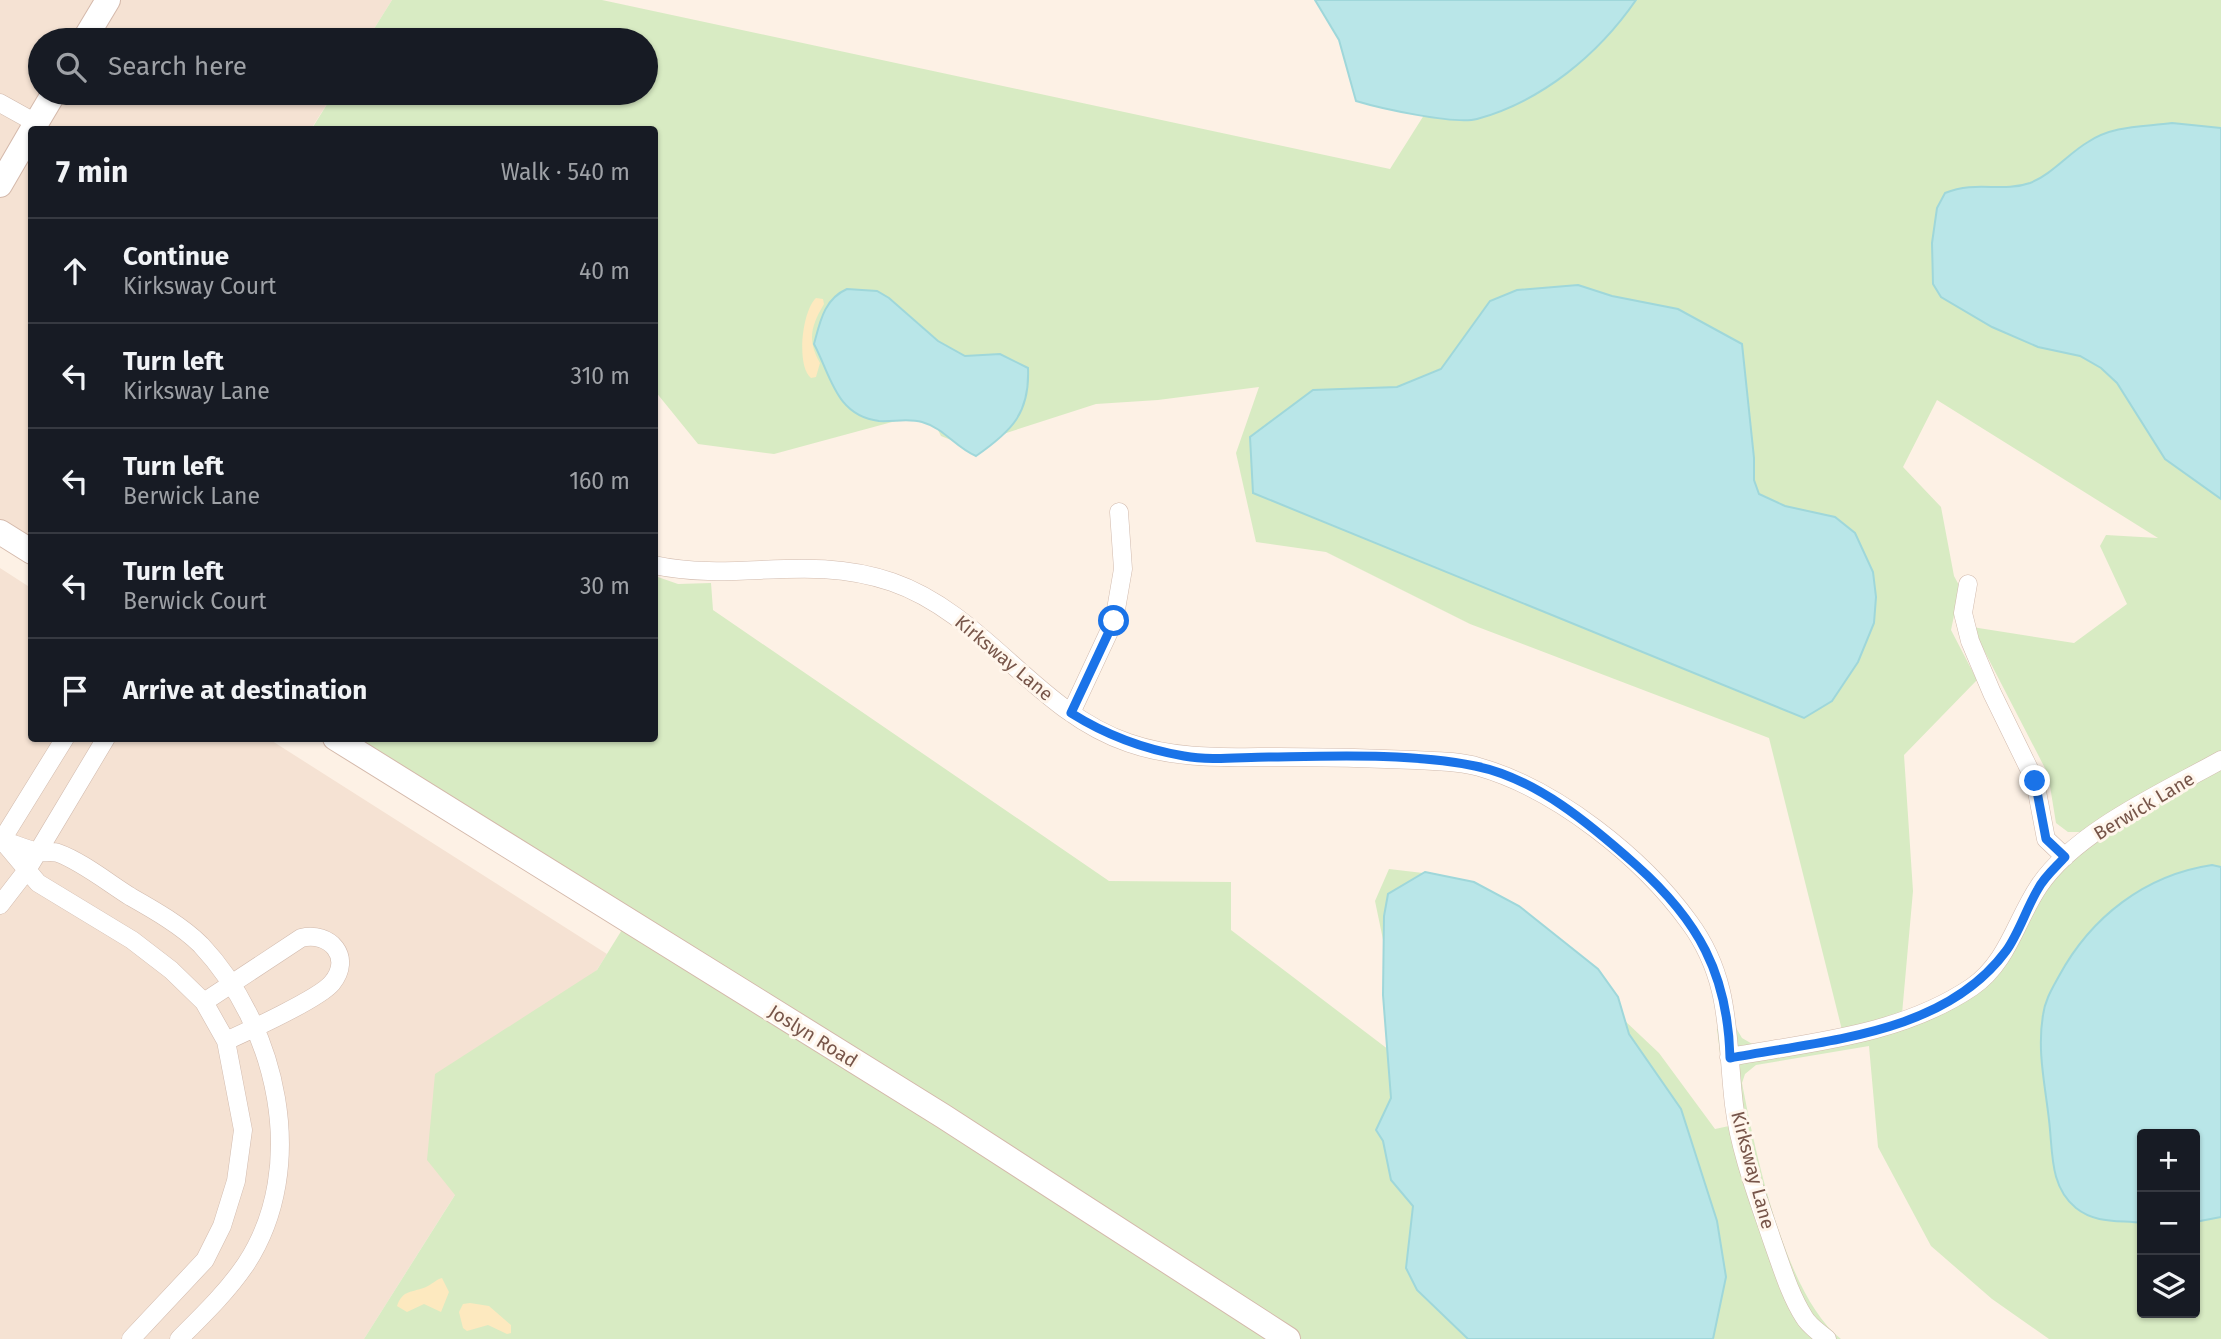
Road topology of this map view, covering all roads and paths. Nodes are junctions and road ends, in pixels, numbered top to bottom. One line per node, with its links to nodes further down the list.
1 (108, 0): 2 (street)
2 (92, 28)
3 (0, 103): 5 (street)
4 (47, 105): 6 (street)
5 (32, 126)
6 (34, 126)
7 (28, 136): 8 (street)
8 (0, 185)
9 (1119, 512): 14 (street)
10 (0, 532): 11 (street)
11 (28, 550)
12 (658, 565): 14 (street, Kirksway Lane)
13 (1968, 584): 21 (street)
14 (1071, 713): 28 (street, Kirksway Lane)
15 (63, 742): 19 (street)
16 (104, 742): 20 (street)
17 (341, 742): 31 (street, Joslyn Road)
18 (2221, 760): 21 (street, Berwick Lane)
19 (1, 842): 20 (street); 22 (street)
20 (38, 852): 22 (street); 24 (street)
21 (2065, 857): 28 (street, Berwick Lane)
22 (27, 870): 23 (street); 25 (street)
23 (0, 905)
24 (232, 983): 25 (street); 26 (street); 26 (street)
25 (204, 1002): 27 (street)
26 (256, 1028): 27 (street); 30 (street)
27 (226, 1041): 29 (street)
28 (1730, 1058): 32 (street, Kirksway Lane)
29 (131, 1339)
30 (179, 1339)
31 (1288, 1339)
32 (1827, 1339)

